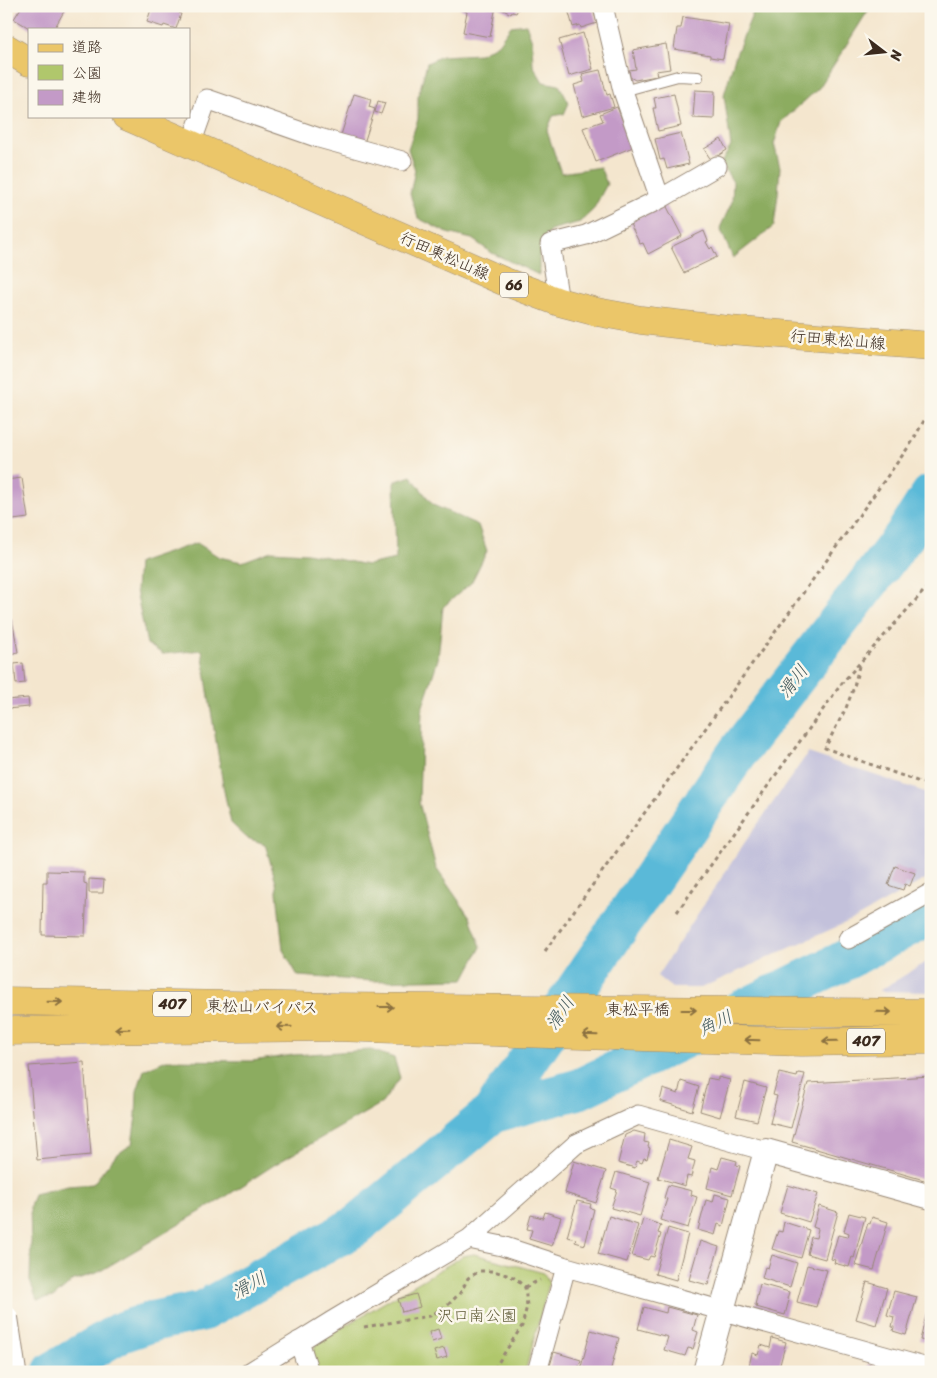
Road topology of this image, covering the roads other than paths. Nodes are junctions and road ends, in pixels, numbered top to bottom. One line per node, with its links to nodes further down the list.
1 (603, 6): 5 (street)
2 (6, 48): 3 (main road)
3 (28, 61)
4 (698, 77): 5 (lane)
5 (623, 91): 10 (street)
6 (131, 118): 7 (main road, 行田東松山線 / 66)
7 (191, 144): 8 (street); 11 (main road, 行田東松山線 / 66)
8 (402, 161)
9 (717, 166): 10 (street)
10 (660, 199): 11 (street)
11 (559, 302): 12 (main road, 行田東松山線 / 66)
12 (931, 346)
13 (931, 893): 14 (street)
14 (848, 939)
15 (6, 1001): 17 (main road, 東松山バイパス / 407, one-way to 17)
16 (931, 1013): 17 (main road, 東松平橋 / 407, one-way to 16)
17 (335, 1017): 18 (main road, 東松山バイパス / 407, one-way to 18); 19 (main road, 東松平橋 / 407, one-way to 17)
18 (6, 1031)
19 (931, 1040)
20 (766, 1151): 21 (street); 22 (street); 24 (street)
21 (931, 1197)
22 (469, 1239): 23 (street); 26 (street)
23 (566, 1268): 24 (street); 31 (street)
24 (722, 1311): 27 (street); 32 (street)
25 (6, 1318): 28 (street, bridge)
26 (299, 1341): 29 (street); 30 (street)
27 (931, 1369)
28 (14, 1372)
29 (250, 1372)
30 (309, 1372)
31 (537, 1372)
32 (705, 1372)

